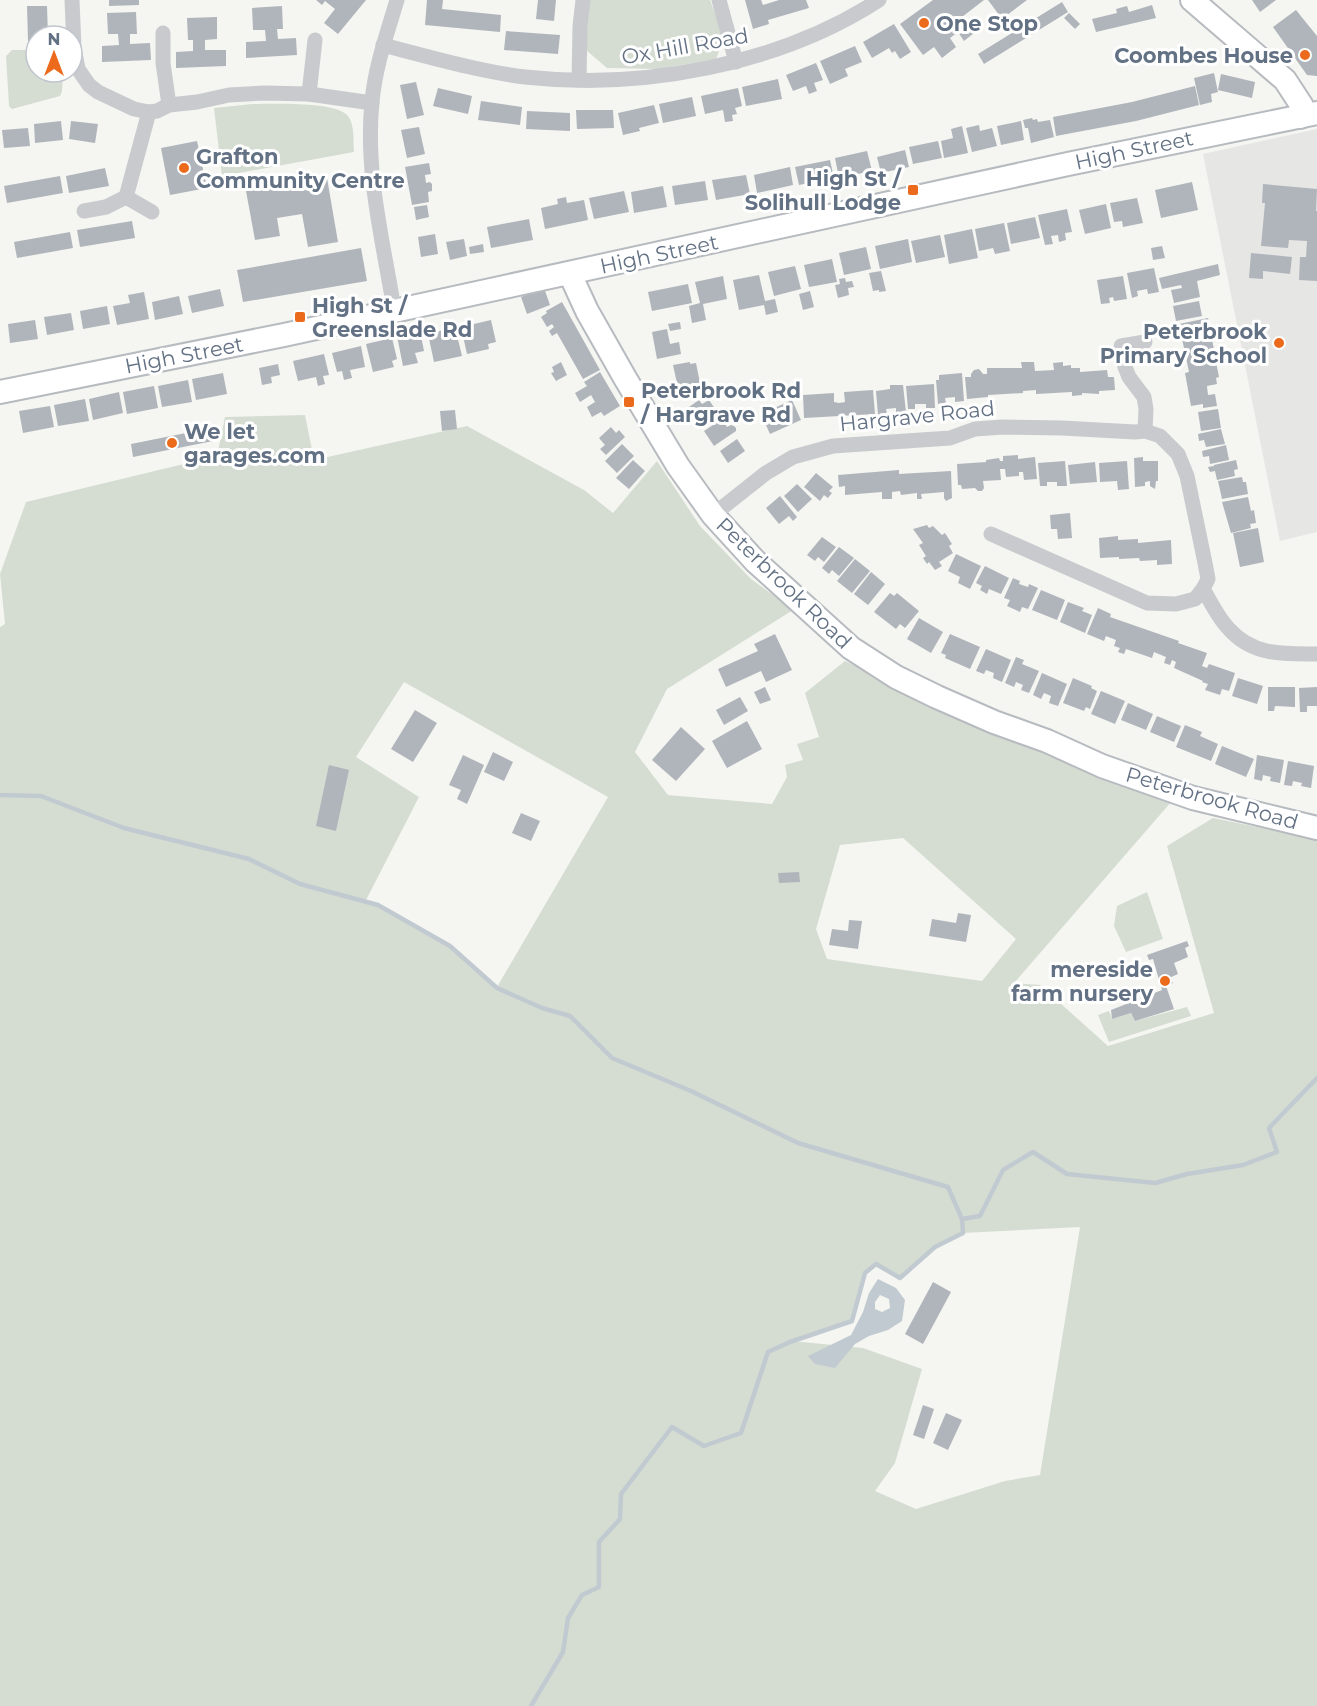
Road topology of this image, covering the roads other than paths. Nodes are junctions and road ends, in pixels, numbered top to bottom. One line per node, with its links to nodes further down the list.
1 (72, 0): 15 (street)
2 (398, 0): 9 (street)
3 (583, 0): 11 (street)
4 (719, 0): 10 (street)
5 (879, 0): 10 (street, Ox Hill Road)
6 (1192, 0): 16 (street)
7 (163, 33): 14 (street)
8 (315, 40): 12 (street)
9 (383, 45): 11 (street, Ox Hill Road); 13 (street)
10 (736, 62): 11 (street, Ox Hill Road)
11 (579, 81)
12 (309, 94): 13 (street); 14 (street)
13 (372, 103): 21 (street)
14 (169, 105): 15 (street)
15 (148, 112): 17 (street)
16 (1309, 115): 20 (street, High Street)
17 (126, 196): 18 (street); 19 (street)
18 (84, 211)
19 (152, 212)
20 (570, 274): 21 (street, High Street); 25 (street, Peterbrook Road)
21 (396, 311): 23 (street, High Street)
22 (1145, 342): 24 (street)
23 (0, 392)
24 (1145, 431): 25 (street, Hargrave Road); 27 (street)
25 (713, 515): 29 (street, Peterbrook Road)
26 (991, 534): 27 (street)
27 (1203, 589): 28 (street)
28 (1317, 654)
29 (1317, 828)

